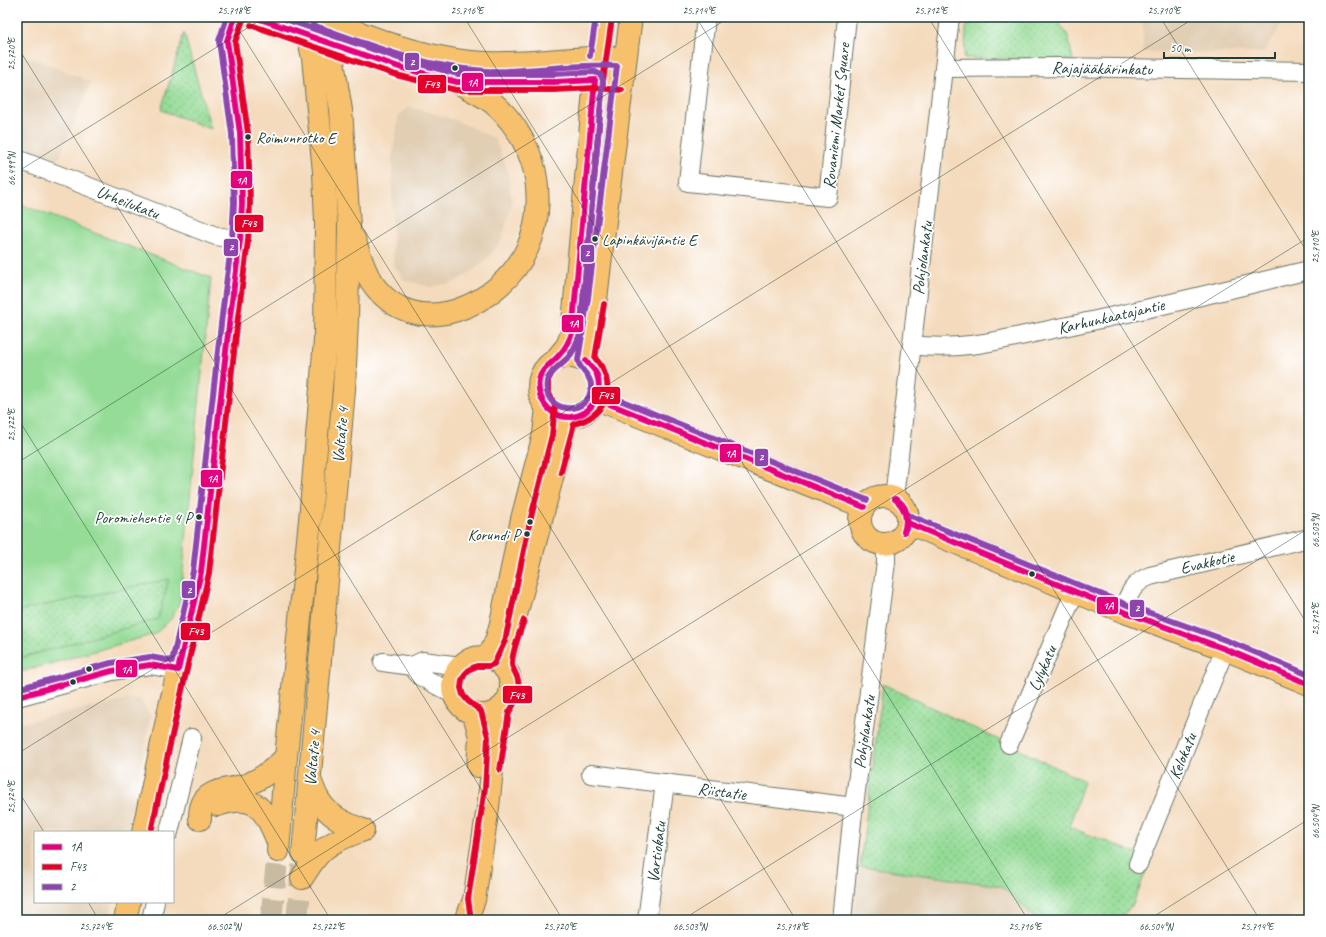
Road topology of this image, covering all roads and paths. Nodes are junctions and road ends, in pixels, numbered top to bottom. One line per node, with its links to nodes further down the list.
1 (235, 17): 20 (main road)
2 (304, 17): 48 (main road, Valtatie 4)
3 (316, 17): 11 (main road, bridge)
4 (326, 17): 19 (main road, Valtatie 4)
5 (604, 17): 11 (main road)
6 (631, 17): 12 (main road)
7 (706, 17): 8 (street, Rovaniemi Market Square)
8 (847, 17)
9 (950, 17): 13 (street, Pohjolankatu)
10 (261, 19): 16 (main road, bridge)
11 (598, 57): 12 (main road); 15 (main road)
12 (626, 59): 17 (main road)
13 (944, 68): 14 (street, Rajajääkärinkatu); 22 (street, Pohjolankatu)
14 (1309, 71)
15 (595, 80): 16 (main road); 17 (main road); 23 (main road)
16 (457, 82): 19 (main road)
17 (623, 82): 24 (main road)
18 (17, 159): 20 (street, Urheilukatu)
19 (349, 226): 50 (main road, Valtatie 4)
20 (240, 240): 40 (main road)
21 (1309, 270): 22 (street, Karhunkaatajantie)
22 (912, 345): 28 (street, Pohjolankatu)
23 (557, 358): 24 (main road); 26 (main road)
24 (586, 361): 25 (main road)
25 (597, 399): 27 (main road); 29 (main road)
26 (547, 407): 27 (main road); 37 (main road)
27 (568, 417): 37 (main road)
28 (894, 498): 29 (main road); 30 (main road)
29 (864, 507): 32 (main road)
30 (908, 523): 32 (main road); 33 (main road)
31 (1309, 538): 34 (street, Evakkotie)
32 (886, 543): 52 (street, Pohjolankatu)
33 (1075, 591): 34 (main road); 47 (street, Lylykatu)
34 (1122, 611): 35 (main road)
35 (1225, 649): 41 (main road); 56 (street, Kelokatu)
36 (383, 662): 38 (street)
37 (496, 663): 39 (main road); 44 (main road)
38 (412, 666): 39 (street); 42 (street)
39 (460, 666): 42 (main road)
40 (178, 670): 43 (street); 53 (main road)
41 (1309, 684)
42 (453, 694): 45 (main road)
43 (17, 697)
44 (501, 708): 45 (main road); 62 (main road)
45 (474, 714): 62 (main road)
46 (192, 738): 54 (street)
47 (1009, 744)
48 (286, 757): 48 (main road, Valtatie 4)
49 (591, 774): 51 (street, Riistatie)
50 (310, 779): 55 (main road, Valtatie 4); 57 (main road)
51 (664, 783): 52 (street, Riistatie); 63 (street, Vartiokatu)
52 (854, 807): 64 (street, Pohjolankatu)
53 (143, 831)
54 (170, 831)
55 (303, 853)
56 (1138, 864)
57 (302, 878)
58 (129, 903): 60 (main road)
59 (155, 903): 61 (street)
60 (125, 920)
61 (151, 920)
62 (464, 920)
63 (647, 920)
64 (842, 920)

